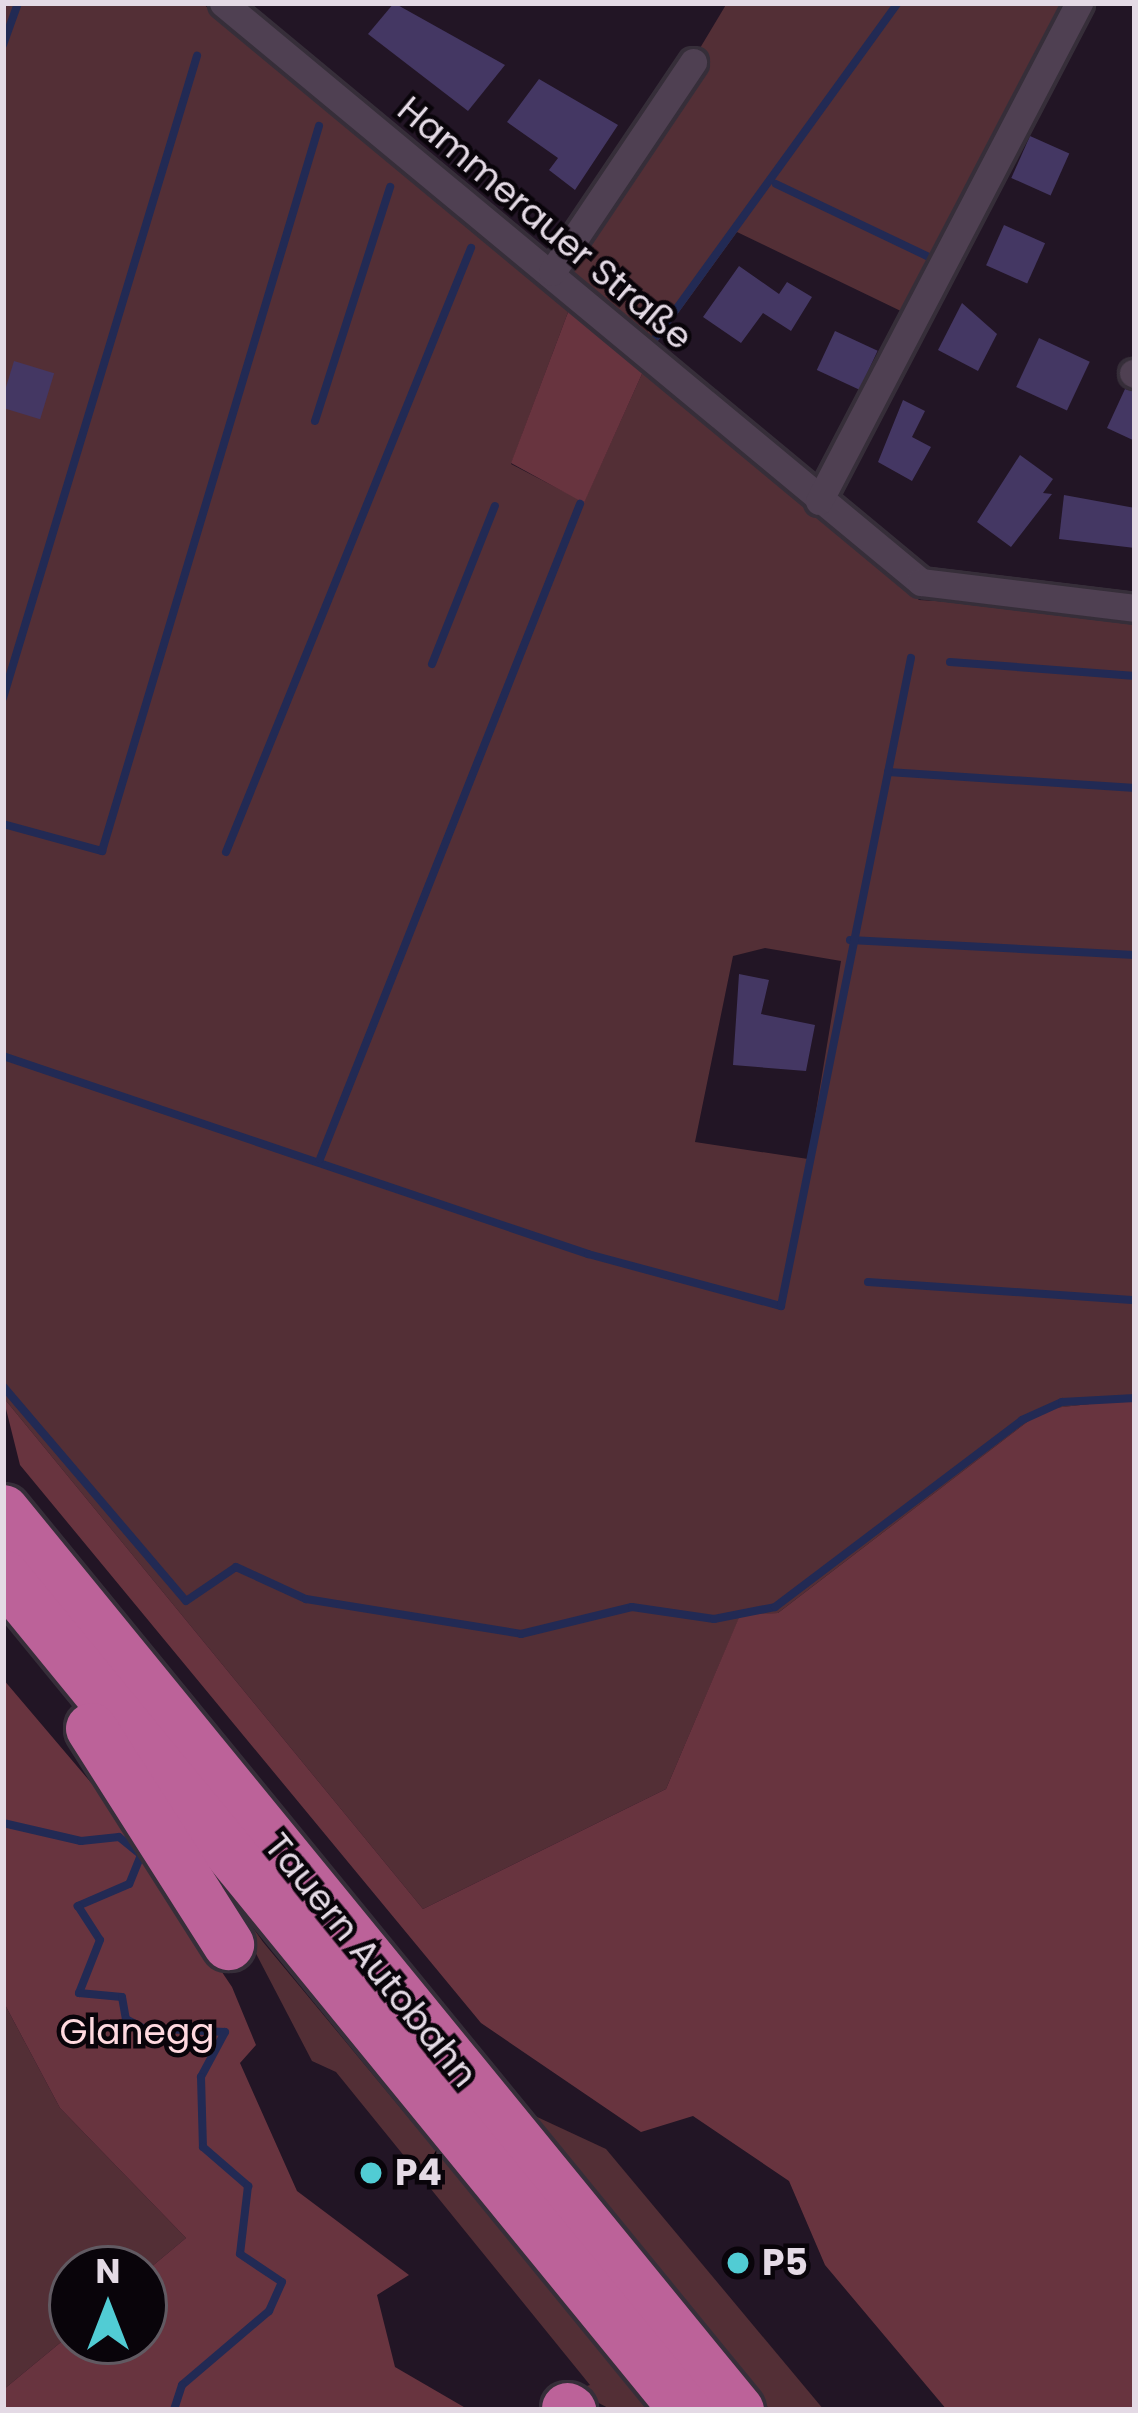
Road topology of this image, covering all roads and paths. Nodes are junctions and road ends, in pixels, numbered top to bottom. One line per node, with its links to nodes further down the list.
1 (223, 3): 4 (street, Hammerauer Straße)
2 (1079, 3): 5 (street)
3 (693, 62): 4 (street)
4 (552, 272): 5 (street, Hammerauer Straße)
5 (820, 500): 6 (street, Hammerauer Straße)
6 (1135, 608)
7 (3, 1510): 12 (highway, Tauern Autobahn)
8 (3, 1576): 11 (highway, Tauern Autobahn)
9 (3, 1605): 10 (highway)
10 (228, 1944)
11 (685, 2410)
12 (738, 2410)

